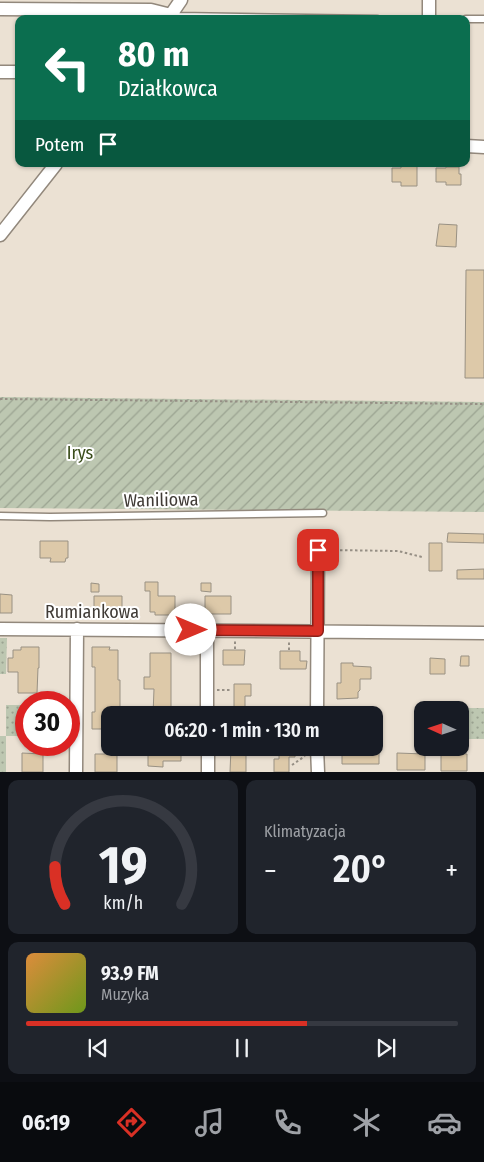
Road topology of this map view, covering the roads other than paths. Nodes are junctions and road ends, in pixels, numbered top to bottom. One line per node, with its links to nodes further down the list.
1 (181, 0): 5 (street)
2 (430, 0): 6 (street)
3 (0, 9): 4 (street)
4 (165, 15)
5 (171, 15)
6 (429, 15)
7 (470, 19): 8 (lane)
8 (484, 19)
9 (0, 72): 10 (street)
10 (15, 72)
11 (470, 146): 12 (street)
12 (484, 147)
13 (54, 167): 14 (street)
14 (0, 235)
15 (323, 513): 16 (lane, Waniliowa)
16 (0, 516)
17 (318, 550): 21 (street)
18 (0, 629): 19 (street, Rumiankowa)
19 (77, 629): 20 (street, Rumiankowa); 27 (street)
20 (208, 630): 21 (street, Rumiankowa); 23 (street)
21 (318, 631): 22 (street, Rumiankowa); 24 (street)
22 (484, 632)
23 (207, 706)
24 (317, 706)
25 (208, 756): 28 (street)
26 (317, 756): 29 (street)
27 (76, 772)
28 (208, 772)
29 (318, 772)

